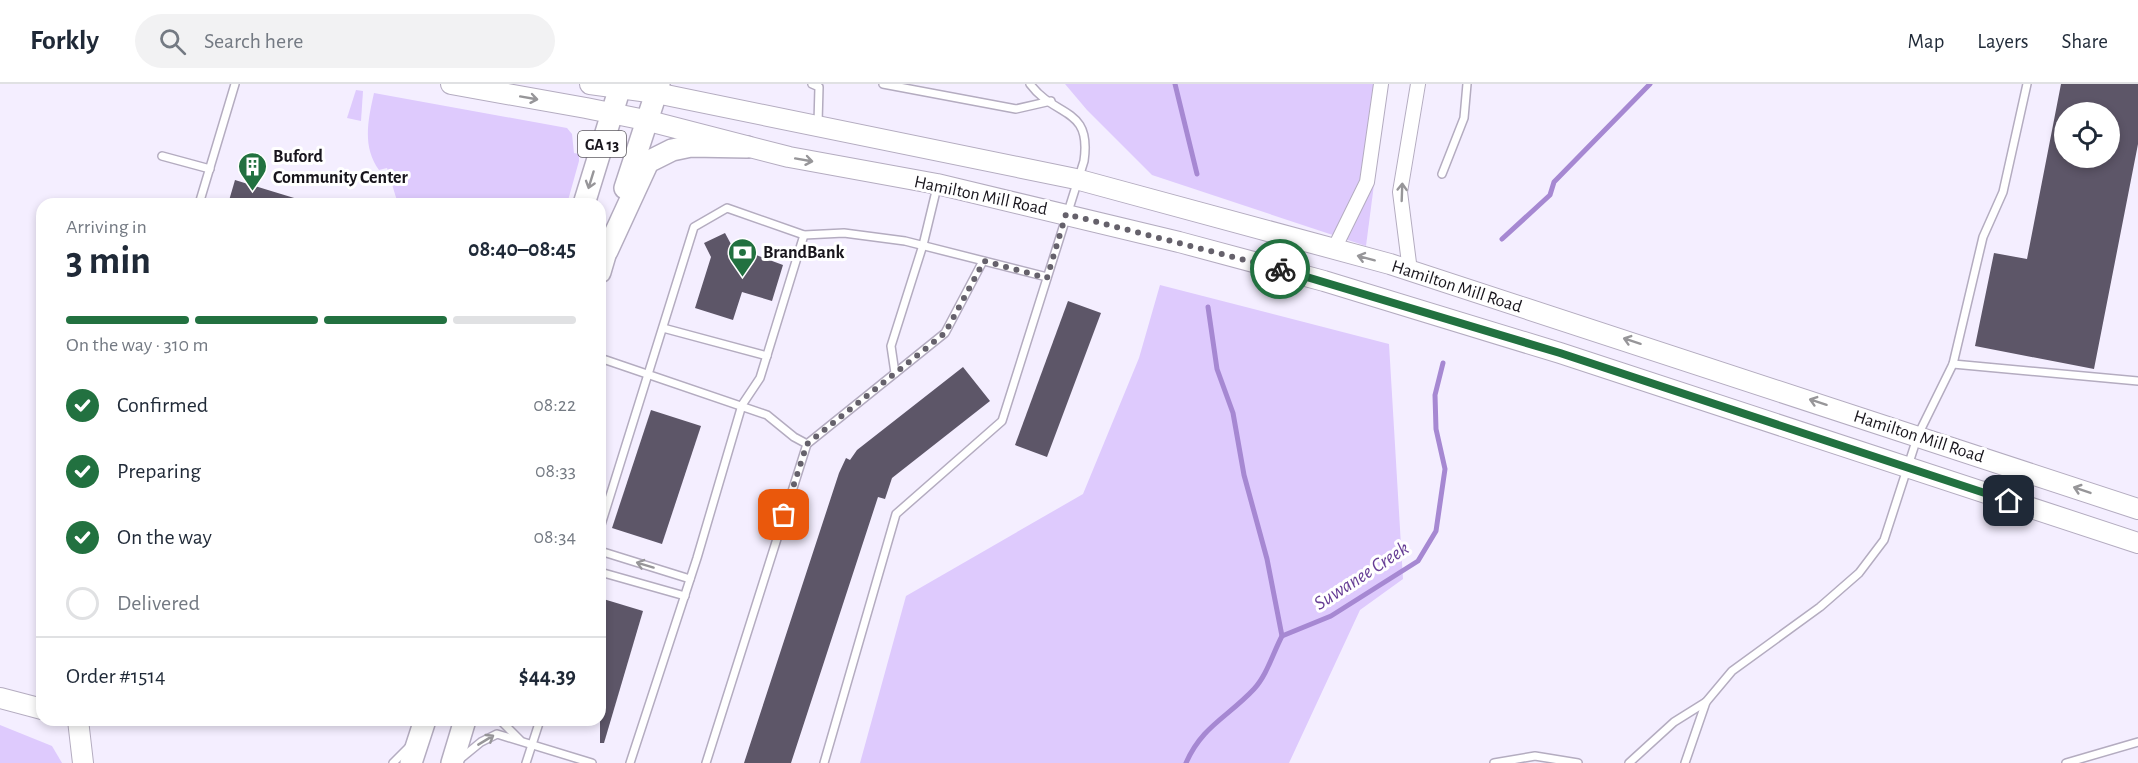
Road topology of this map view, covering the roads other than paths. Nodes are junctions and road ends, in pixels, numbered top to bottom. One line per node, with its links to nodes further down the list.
1 (235, 84): 19 (lane)
2 (451, 84): 14 (main road, Hamilton Mill Road, one-way to 14)
3 (590, 84): 11 (main road, Hamilton Mill Road)
4 (812, 84): 16 (lane)
5 (883, 84): 13 (lane)
6 (1030, 84): 13 (lane)
7 (1381, 84): 28 (street)
8 (1418, 84): 32 (street, one-way to 8)
9 (1467, 84): 20 (lane)
10 (2027, 84): 37 (lane)
11 (620, 86): 12 (main road, Hamilton Mill Road); 14 (main road, GA 13)
12 (657, 88): 15 (main road, GA 13); 16 (main road, Hamilton Mill Road)
13 (1051, 101): 21 (lane)
14 (612, 114): 15 (main road, Hamilton Mill Road); 24 (main road, GA 13, one-way to 24)
15 (645, 120): 17 (main road, Hamilton Mill Road); 29 (main road, GA 13)
16 (818, 126): 21 (main road, Hamilton Mill Road)
17 (747, 147): 22 (main road, Hamilton Mill Road, one-way to 22); 29 (main road)
18 (162, 156): 19 (lane)
19 (210, 169): 23 (lane)
20 (1442, 174)
21 (1076, 179): 25 (lane); 28 (main road, Hamilton Mill Road)
22 (937, 184): 25 (main road, Hamilton Mill Road); 27 (lane)
23 (203, 198)
24 (586, 198)
25 (1066, 214): 33 (lane); 44 (main road, Hamilton Mill Road)
26 (804, 235): 27 (lane); 34 (lane); 35 (lane)
27 (923, 245): 31 (lane); 38 (lane)
28 (1334, 249): 32 (main road, Hamilton Mill Road, one-way to 28)
29 (607, 251): 30 (main road, GA 13)
30 (606, 254)
31 (984, 261): 33 (lane); 38 (lane)
32 (1410, 271): 42 (main road, Hamilton Mill Road, one-way to 32)
33 (1047, 278): 71 (lane)
34 (663, 328): 35 (lane); 39 (lane)
35 (767, 356): 41 (lane)
36 (606, 360): 39 (lane)
37 (1953, 364): 40 (lane); 42 (lane)
38 (895, 373): 43 (lane)
39 (648, 375): 41 (lane); 46 (lane)
40 (2138, 381)
41 (742, 405): 43 (lane); 50 (lane)
42 (1917, 435): 44 (lane); 45 (main road, Hamilton Mill Road, one-way to 42)
43 (807, 444): 70 (lane)
44 (1907, 468): 47 (main road, Hamilton Mill Road); 53 (lane)
45 (2138, 508)
46 (606, 509)
47 (2138, 543)
48 (606, 553): 50 (lane, one-way to 48)
49 (606, 574): 51 (lane)
50 (690, 579): 51 (lane)
51 (685, 596): 69 (lane)
52 (0, 698): 54 (main road)
53 (1706, 702): 74 (lane); 75 (lane)
54 (36, 708)
55 (79, 726): 63 (main road)
56 (463, 726): 66 (main road)
57 (506, 726): 60 (lane)
58 (538, 726): 62 (lane)
59 (422, 728): 64 (lane); 65 (main road)
60 (522, 741): 62 (lane); 66 (lane, one-way to 60)
61 (2138, 742): 76 (lane)
62 (532, 745): 67 (lane); 68 (lane)
63 (83, 763)
64 (393, 763)
65 (411, 763)
66 (453, 763)
67 (526, 763)
68 (592, 763)
69 (630, 763)
70 (706, 763)
71 (824, 763)
72 (1495, 763): 73 (lane)
73 (1578, 763)
74 (1629, 763)
75 (1685, 763)
76 (2066, 763)

